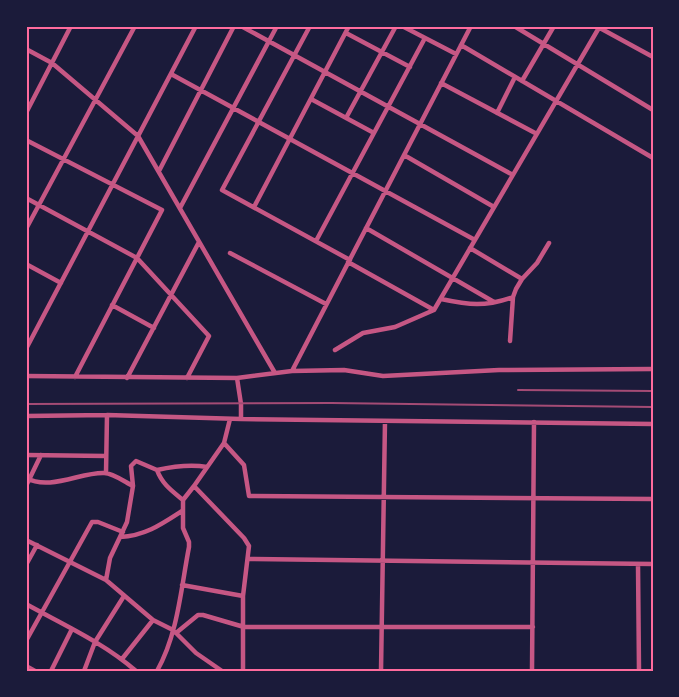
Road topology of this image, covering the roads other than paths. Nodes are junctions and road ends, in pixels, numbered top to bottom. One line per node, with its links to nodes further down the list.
1 (71, 26): 25 (street)
2 (135, 26): 36 (street)
3 (196, 26): 29 (street)
4 (234, 26): 33 (street)
5 (241, 26): 17 (street)
6 (277, 26): 17 (street)
7 (310, 26): 23 (street)
8 (349, 26): 15 (street)
9 (396, 26): 21 (street)
10 (402, 26): 16 (street)
11 (471, 26): 19 (street)
12 (514, 26): 18 (street)
13 (554, 26): 18 (street)
14 (599, 27): 24 (street); 26 (street)
15 (346, 33): 21 (street); 28 (street)
16 (425, 38): 22 (street); 27 (street)
17 (269, 41): 23 (street); 39 (street)
18 (544, 44): 26 (street); 31 (street)
19 (461, 45): 22 (street); 30 (street)
20 (26, 50): 25 (street)
21 (382, 52): 27 (street); 34 (street)
22 (456, 54): 32 (street)
23 (294, 55): 28 (street); 44 (street)
24 (653, 57)
25 (52, 63): 36 (street); 41 (street)
26 (578, 64): 37 (street); 40 (street)
27 (410, 67): 38 (street)
28 (325, 72): 34 (street); 35 (street)
29 (171, 74): 33 (street); 48 (street)
30 (515, 77): 31 (street); 42 (street)
31 (522, 81): 37 (street)
32 (441, 83): 42 (street); 45 (street)
33 (201, 90): 39 (street); 54 (street)
34 (360, 92): 38 (street); 43 (street)
35 (311, 99): 43 (street); 49 (street)
36 (96, 100): 48 (street); 53 (street)
37 (556, 101): 47 (street); 52 (street)
38 (388, 107): 45 (street); 46 (street)
39 (233, 108): 44 (street); 63 (street)
40 (653, 110)
41 (26, 113)
42 (497, 113): 47 (street)
43 (346, 118): 46 (street)
44 (258, 122): 49 (street); 61 (street)
45 (420, 124): 51 (street); 56 (street)
46 (374, 133): 55 (street)
47 (537, 134): 56 (street)
48 (138, 136): 54 (street); 57 (street)
49 (290, 139): 55 (street); 61 (street)
50 (26, 140): 53 (street)
51 (404, 155): 58 (street); 62 (street)
52 (653, 158)
53 (64, 159): 57 (street); 60 (street)
54 (159, 171): 63 (street)
55 (352, 173): 58 (street); 68 (street)
56 (513, 175): 62 (street)
57 (112, 185): 66 (street); 73 (street)
58 (385, 191): 64 (street); 67 (street)
59 (26, 198): 60 (street)
60 (39, 205): 65 (street); 66 (street)
61 (254, 207): 68 (street)
62 (494, 207): 67 (street)
63 (180, 208): 69 (street)
64 (366, 228): 74 (street); 76 (street)
65 (26, 229)
66 (88, 232): 73 (street); 78 (street)
67 (475, 240): 71 (street)
68 (316, 241): 74 (street)
69 (200, 242): 79 (street); 93 (street)
70 (549, 243): 77 (street)
71 (470, 248): 76 (street); 77 (street)
72 (230, 253): 83 (street)
73 (137, 258): 79 (street); 84 (street)
74 (349, 261): 83 (street); 85 (street)
75 (26, 264): 78 (street)
76 (452, 278): 81 (street); 82 (street)
77 (522, 280): 80 (street)
78 (61, 283): 87 (street)
79 (172, 296): 86 (street); 97 (street)
80 (513, 297): 82 (street); 88 (street)
81 (441, 299): 82 (street); 85 (street)
82 (494, 302)
83 (326, 304): 92 (street)
84 (112, 305): 86 (street); 95 (street)
85 (434, 310): 90 (street)
86 (154, 328): 96 (street)
87 (28, 340): 89 (street)
88 (510, 341)
89 (26, 349)
90 (335, 350)
91 (653, 369): 92 (street)
92 (292, 371): 93 (street)
93 (275, 373): 98 (street)
94 (26, 376): 95 (street)
95 (75, 377): 96 (street)
96 (127, 378): 97 (street)
97 (188, 378): 98 (street)
98 (237, 378): 102 (street)
99 (107, 415): 100 (street); 101 (street); 109 (street)
100 (26, 416)
101 (230, 419): 102 (street); 106 (street)
102 (241, 419): 103 (street)
103 (385, 420): 104 (street); 117 (street)
104 (534, 422): 105 (street); 118 (street)
105 (653, 424)
106 (224, 443): 110 (street); 117 (street)
107 (26, 455): 108 (street)
108 (41, 455): 109 (street); 113 (street)
109 (106, 456): 112 (street)
110 (207, 467): 111 (street); 116 (street)
111 (158, 470): 115 (street); 120 (street)
112 (106, 473): 113 (street); 115 (street)
113 (28, 479): 114 (street)
114 (26, 486)
115 (133, 486): 122 (street)
116 (194, 486): 120 (street); 126 (street)
117 (384, 497): 118 (street); 128 (street)
118 (533, 498): 119 (street); 129 (street)
119 (653, 499)
120 (183, 500): 121 (street)
121 (182, 511): 123 (street); 134 (street)
122 (122, 532): 123 (street); 127 (street)
123 (120, 537): 133 (street)
124 (26, 540): 125 (street)
125 (37, 545): 127 (street); 132 (street)
126 (248, 559): 128 (street); 136 (street)
127 (69, 561): 133 (street); 138 (street)
128 (383, 561): 129 (street); 140 (street)
129 (533, 562): 130 (street); 141 (street)
130 (638, 564): 131 (street); 158 (street)
131 (653, 564)
132 (26, 566)
133 (106, 580): 135 (street)
134 (182, 585): 136 (street); 144 (street)
135 (124, 596): 139 (street); 146 (street)
136 (243, 596): 142 (street)
137 (26, 604): 138 (street)
138 (42, 612): 143 (street); 145 (street)
139 (153, 620): 144 (street); 147 (street)
140 (382, 627): 141 (street); 142 (street); 156 (street)
141 (533, 627): 157 (street)
142 (244, 628): 144 (street); 155 (street)
143 (72, 629): 146 (street); 150 (street)
144 (174, 631): 153 (street); 154 (street)
145 (26, 641)
146 (96, 642): 147 (street); 151 (street)
147 (122, 659): 152 (street)
148 (26, 666): 149 (street)
149 (36, 671)
150 (50, 671)
151 (84, 671)
152 (136, 671)
153 (157, 671)
154 (222, 671)
155 (243, 671)
156 (382, 671)
157 (532, 671)
158 (639, 671)

